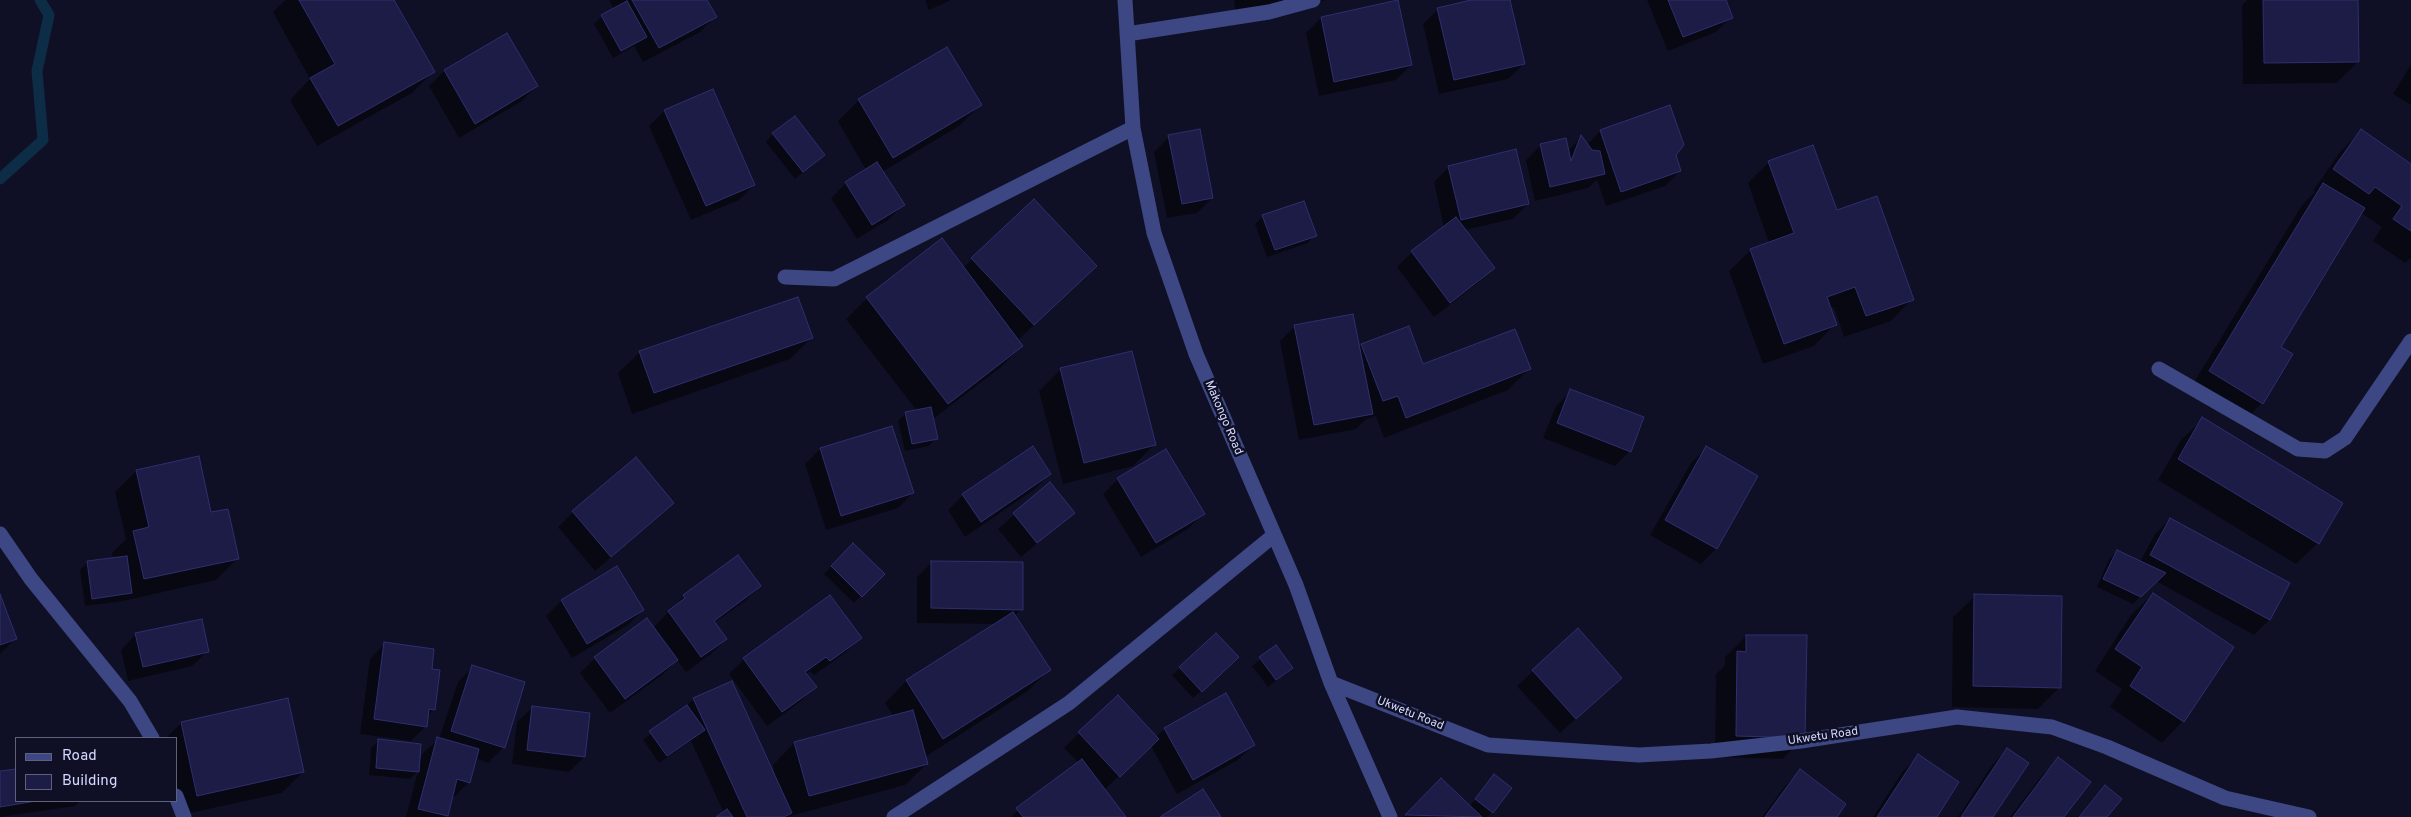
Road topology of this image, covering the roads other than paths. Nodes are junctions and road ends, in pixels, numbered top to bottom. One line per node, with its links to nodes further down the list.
1 (1125, 0): 3 (street, Makongo Road)
2 (1313, 0): 3 (street)
3 (1127, 34): 4 (street, Makongo Road)
4 (1133, 128): 5 (street); 9 (street, Makongo Road)
5 (785, 278)
6 (2411, 341): 7 (street)
7 (2159, 368)
8 (0, 534): 11 (street)
9 (1273, 536): 10 (street, Makongo Road); 14 (street)
10 (1331, 683): 15 (street, Makongo Road); 16 (street, Ukwetu Road)
11 (151, 737)
12 (178, 801): 13 (street)
13 (184, 817)
14 (894, 817)
15 (1390, 817)
16 (2309, 817)

